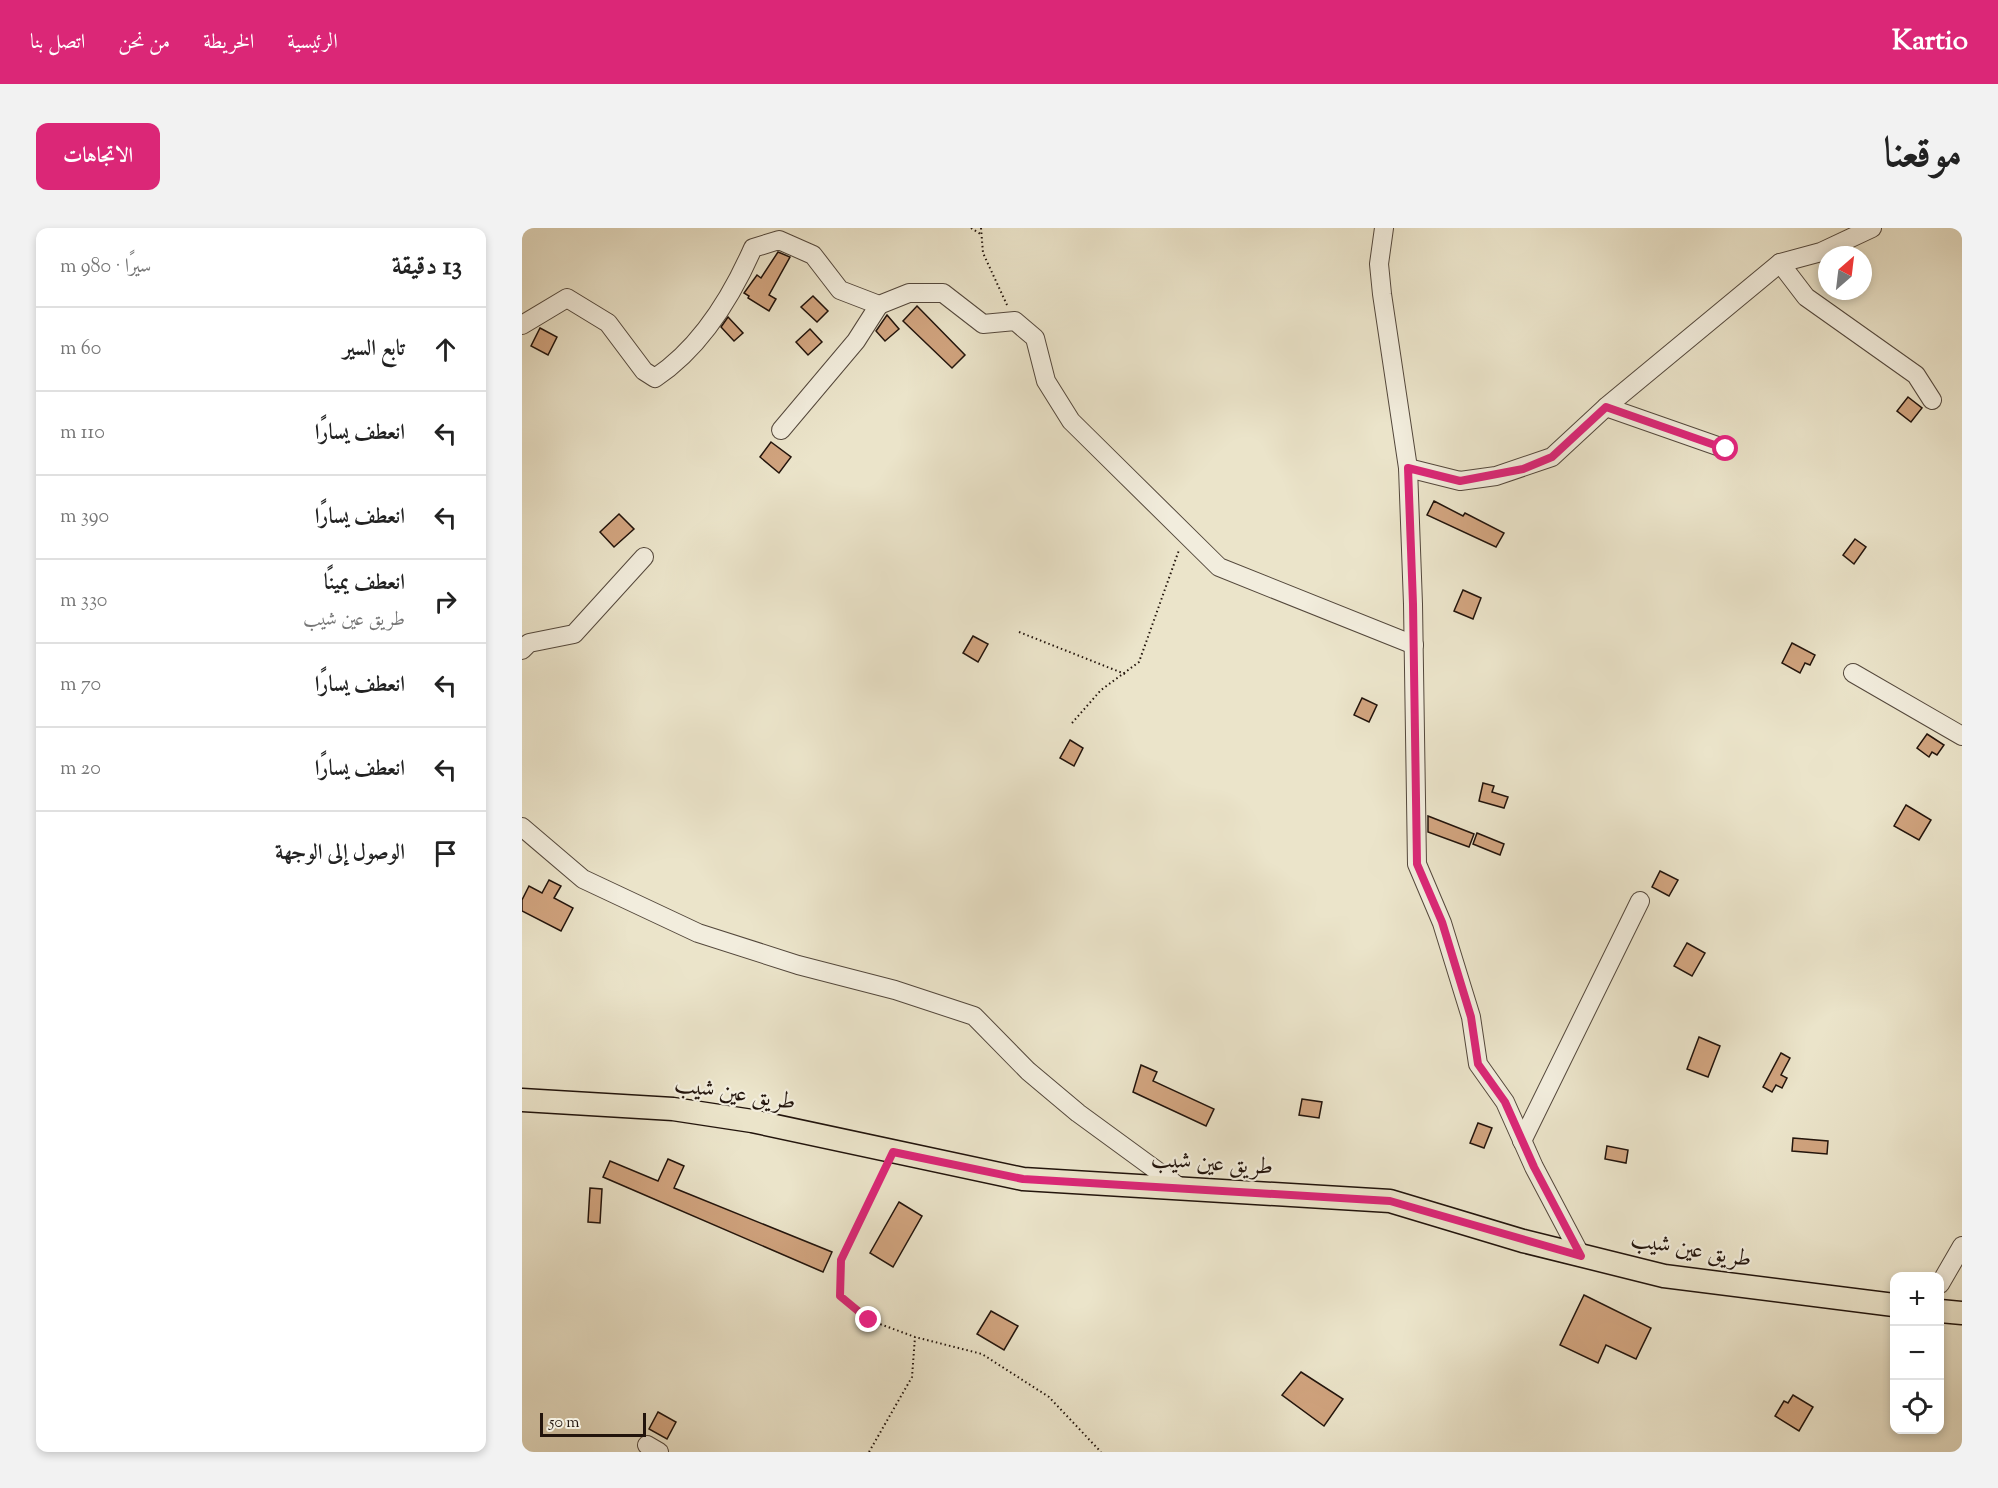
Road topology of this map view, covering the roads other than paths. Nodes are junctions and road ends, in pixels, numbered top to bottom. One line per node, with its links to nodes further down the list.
1 (1384, 228): 10 (street)
2 (1872, 228): 3 (street)
3 (1780, 263): 6 (street); 7 (street)
4 (879, 305): 5 (street); 8 (street); 12 (street)
5 (522, 325)
6 (1932, 400)
7 (1606, 407): 9 (street); 10 (street)
8 (781, 430)
9 (1726, 449)
10 (1408, 468): 12 (street)
11 (644, 557): 13 (street)
12 (1414, 645): 19 (street)
13 (522, 650)
14 (1853, 673): 15 (street)
15 (1962, 736)
16 (522, 827): 20 (street)
17 (1640, 901): 19 (street)
18 (522, 1100): 20 (main road, طريق عين شيب)
19 (1522, 1141): 22 (street)
20 (1182, 1189): 22 (main road, طريق عين شيب)
21 (1962, 1246): 23 (street)
22 (1581, 1256): 24 (main road, طريق عين شيب)
23 (1944, 1277)
24 (1890, 1304)
25 (1944, 1311): 26 (main road)
26 (1962, 1313)

